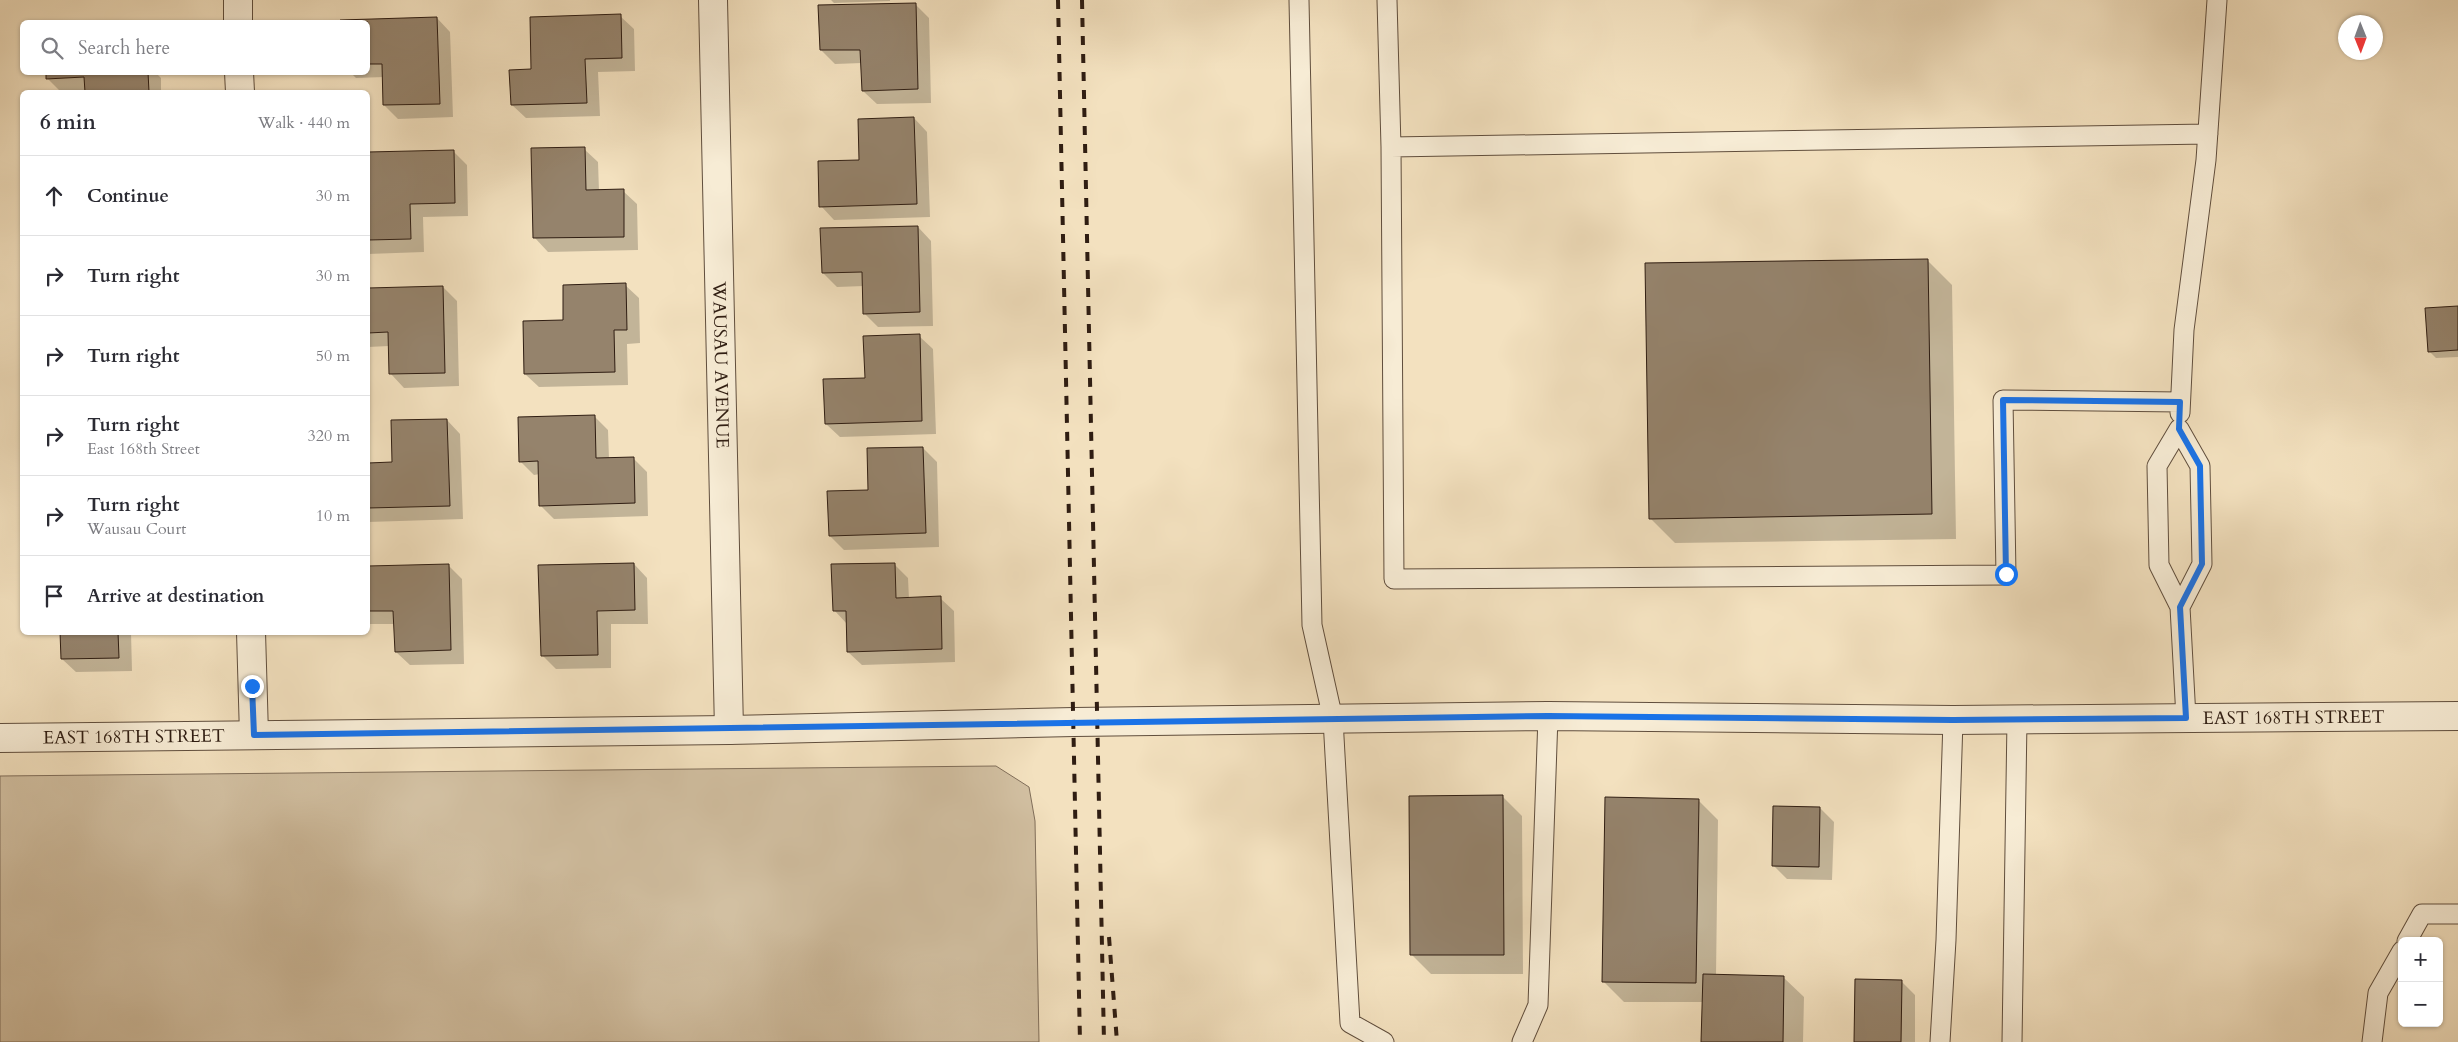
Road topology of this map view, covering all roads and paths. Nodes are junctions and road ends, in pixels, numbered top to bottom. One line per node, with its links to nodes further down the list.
1 (238, 0): 6 (street)
2 (713, 0): 21 (street, WAUSAU AVENUE)
3 (1298, 0): 18 (lane)
4 (1388, 0): 10 (lane)
5 (2217, 0): 9 (lane)
6 (238, 20)
7 (239, 75): 8 (street)
8 (240, 90)
9 (2208, 134): 10 (lane); 11 (lane)
10 (1391, 147): 11 (lane)
11 (2180, 402): 12 (lane)
12 (2179, 429): 13 (lane); 13 (lane)
13 (2180, 607): 17 (lane)
14 (251, 635): 22 (street)
15 (1548, 716): 18 (street, EAST 168TH STREET); 19 (street, EAST 168TH STREET); 28 (lane)
16 (2458, 716): 17 (street, EAST 168TH STREET)
17 (2186, 718): 20 (street, EAST 168TH STREET)
18 (1333, 719): 21 (street, EAST 168TH STREET); 27 (lane)
19 (1953, 720): 20 (street, EAST 168TH STREET); 29 (lane)
20 (2017, 720): 30 (lane)
21 (729, 730): 22 (street, EAST 168TH STREET)
22 (254, 735): 23 (street, EAST 168TH STREET)
23 (0, 738)
24 (2458, 914): 25 (lane)
25 (2410, 937)
26 (2398, 958): 31 (lane)
27 (1384, 1042)
28 (1522, 1042)
29 (1940, 1042)
30 (2012, 1042)
31 (2372, 1042)

